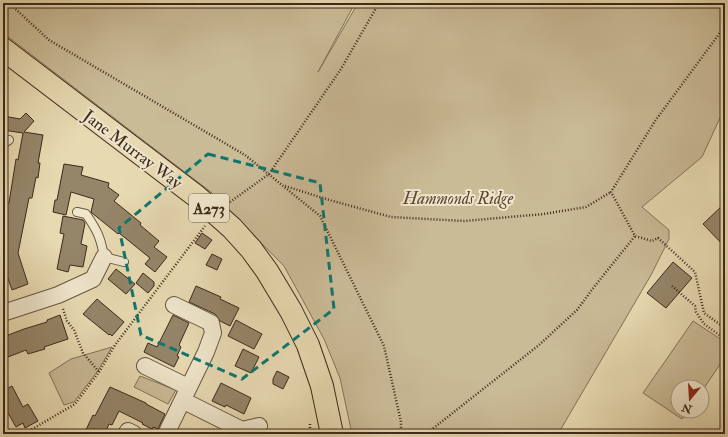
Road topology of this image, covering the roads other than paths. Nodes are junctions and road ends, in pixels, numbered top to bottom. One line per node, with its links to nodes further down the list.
1 (3, 49): 11 (main road, Jane Murray Way / A273)
2 (77, 212): 3 (lane)
3 (104, 257): 4 (lane); 6 (street)
4 (124, 262)
5 (174, 305): 8 (street)
6 (3, 313)
7 (145, 366): 8 (street)
8 (186, 394): 10 (street); 14 (street)
9 (259, 426): 10 (street)
10 (227, 429)
11 (326, 433)
12 (126, 434): 13 (street)
13 (134, 434)
14 (166, 434)

